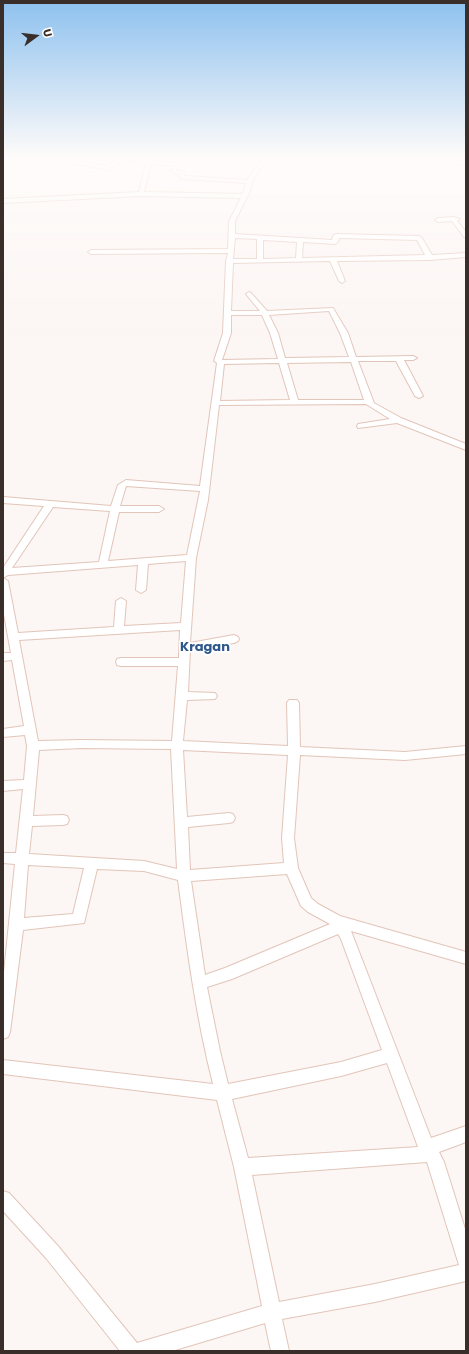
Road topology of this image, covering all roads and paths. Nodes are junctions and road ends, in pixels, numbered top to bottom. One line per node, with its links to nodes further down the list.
1 (232, 221): 4 (street)
2 (456, 221): 3 (street)
3 (466, 236)
4 (232, 239): 6 (street); 7 (street)
5 (300, 240): 6 (street); 10 (street); 11 (street)
6 (260, 241): 14 (street)
7 (231, 251): 8 (street); 13 (street)
8 (91, 252)
9 (466, 256): 10 (street)
10 (430, 258): 12 (street)
11 (299, 260): 12 (street); 14 (street)
12 (333, 260): 15 (street)
13 (229, 261): 14 (street); 17 (street)
14 (260, 261)
15 (342, 281)
16 (249, 294): 18 (street)
17 (227, 312): 18 (street); 23 (street)
18 (265, 313): 19 (street); 22 (street)
19 (354, 358): 21 (street); 22 (street); 25 (street)
20 (413, 358): 21 (street)
21 (399, 359): 24 (street)
22 (282, 361): 23 (street); 27 (street)
23 (221, 362): 26 (street)
24 (419, 396)
25 (368, 402): 27 (street); 28 (street)
26 (216, 403): 27 (street); 31 (street)
27 (295, 403)
28 (398, 420): 29 (street); 30 (street)
29 (361, 426)
30 (466, 447)
31 (204, 489): 34 (street); 36 (street)
32 (3, 500): 33 (street)
33 (50, 504): 34 (street); 39 (street)
34 (115, 509): 35 (street); 38 (street)
35 (159, 509)
36 (191, 558): 37 (street); 42 (street)
37 (143, 561): 38 (street); 40 (street)
38 (103, 564): 39 (street)
39 (3, 575): 43 (street)
40 (142, 590)
41 (121, 601): 44 (street)
42 (186, 626): 44 (street); 46 (street)
43 (9, 630): 44 (street); 47 (street)
44 (119, 630)
45 (234, 640): 46 (street)
46 (185, 648): 50 (street)
47 (16, 656): 48 (street); 54 (street)
48 (3, 657)
49 (121, 662): 50 (street)
50 (184, 662): 51 (street)
51 (182, 696): 52 (street); 56 (street)
52 (211, 696)
53 (293, 702): 59 (street)
54 (30, 730): 55 (street); 57 (street)
55 (3, 734)
56 (177, 745): 57 (street); 59 (street); 65 (street)
57 (33, 746): 60 (street)
58 (466, 750): 59 (street)
59 (294, 751): 69 (street)
60 (29, 784): 61 (street); 64 (street)
61 (3, 786)
62 (229, 818): 65 (street)
63 (63, 820): 64 (street)
64 (26, 821): 67 (street)
65 (182, 822): 70 (street)
66 (3, 858): 67 (street)
67 (21, 858): 68 (street); 72 (street)
68 (92, 862): 70 (street); 72 (street)
69 (291, 868): 70 (street); 71 (street)
70 (184, 876): 75 (street)
71 (339, 924): 73 (street); 75 (street); 77 (street)
72 (16, 925): 74 (street)
73 (466, 958)
74 (7, 969): 76 (street)
75 (199, 983): 79 (street)
76 (3, 1032)
77 (391, 1055): 79 (street); 81 (street)
78 (3, 1067): 79 (street)
79 (223, 1093): 82 (street)
80 (466, 1134): 81 (street)
81 (429, 1151): 82 (street); 84 (street)
82 (242, 1167): 86 (street)
83 (3, 1199): 87 (street)
84 (466, 1260)
85 (466, 1272): 86 (street)
86 (273, 1312): 88 (street); 89 (street)
87 (132, 1351)
88 (141, 1351)
89 (280, 1351)

